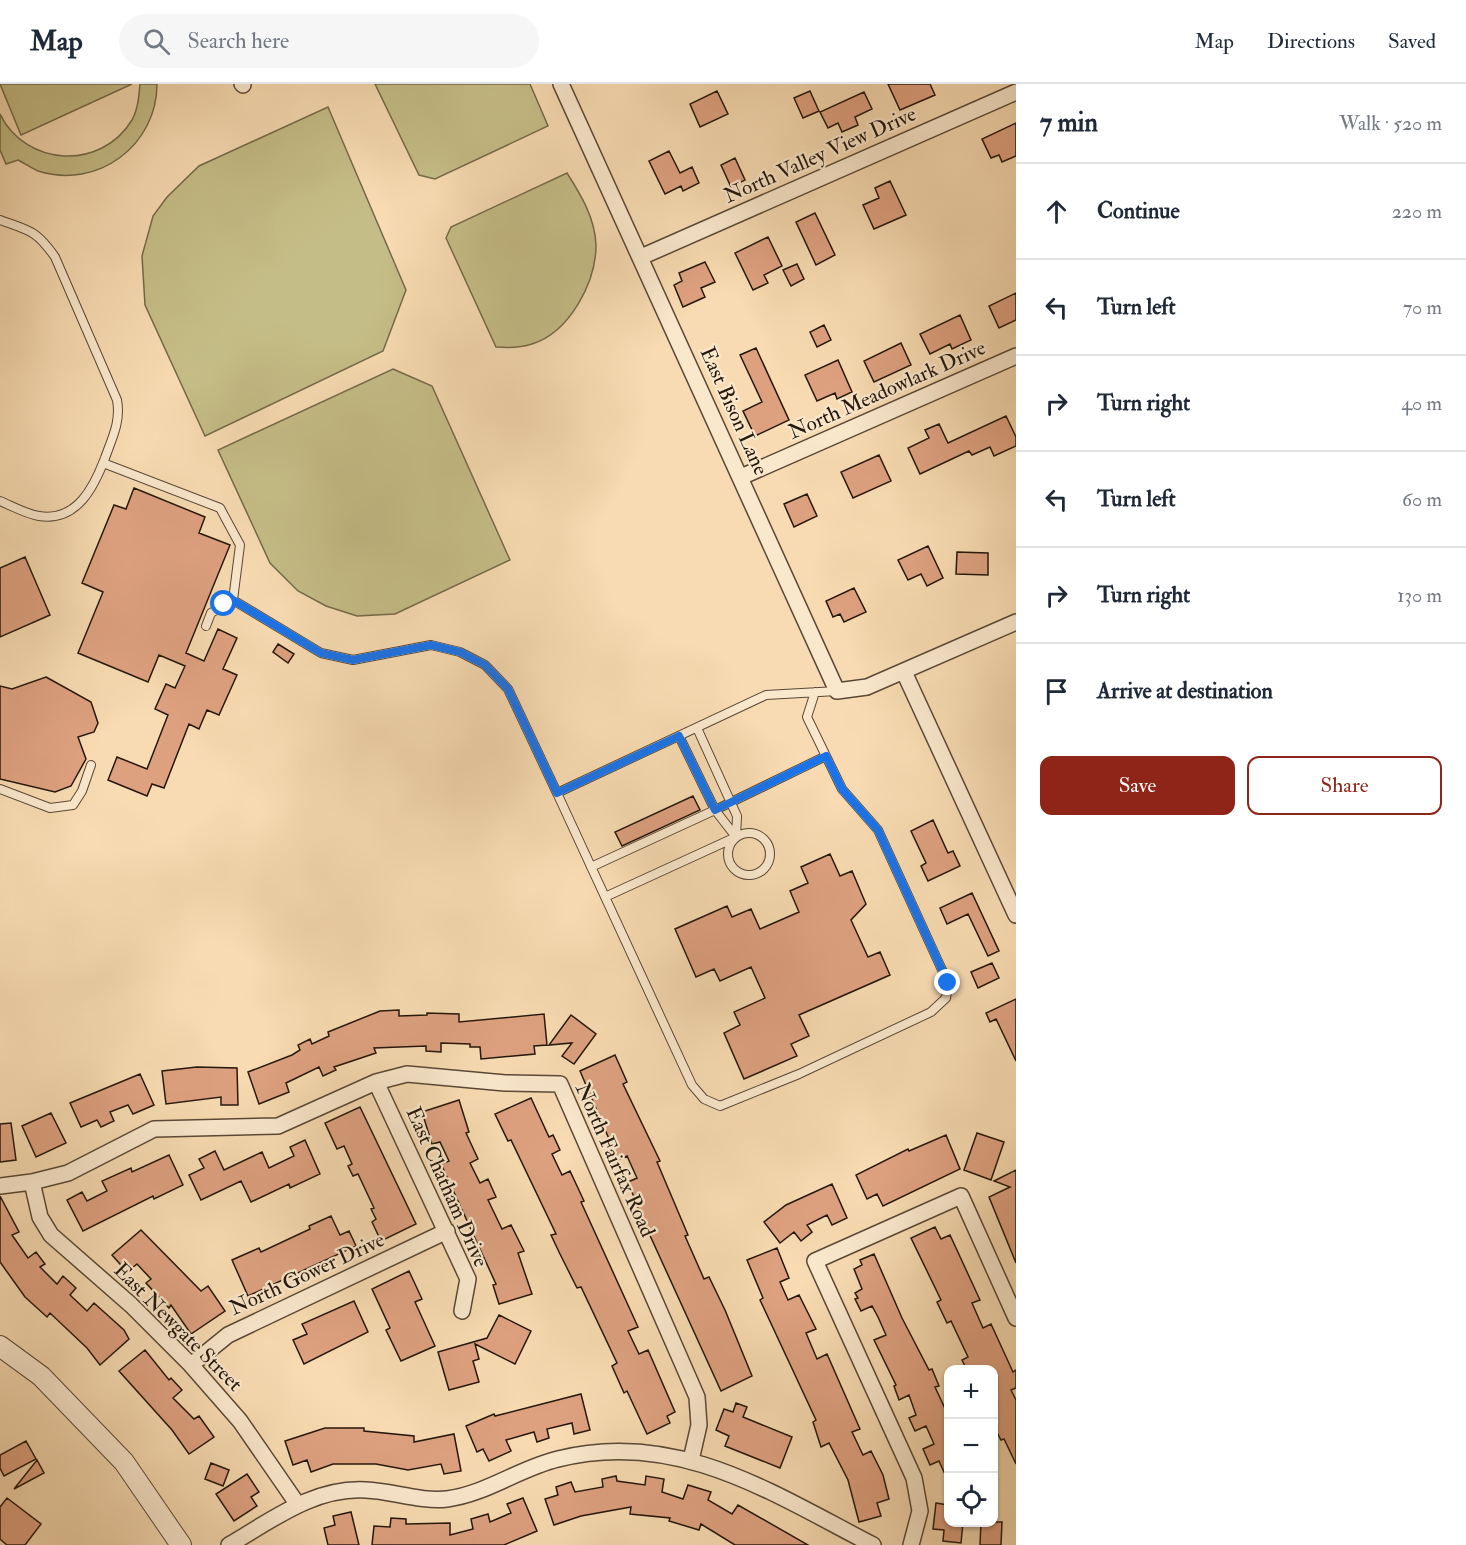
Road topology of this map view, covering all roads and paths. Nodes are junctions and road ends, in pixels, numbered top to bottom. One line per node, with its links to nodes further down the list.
1 (561, 84): 4 (street, East Bison Lane)
2 (1016, 92): 4 (street, North Valley View Drive)
3 (0, 220): 6 (lane)
4 (641, 257): 7 (street, East Bison Lane)
5 (1016, 356): 7 (street, North Meadowlark Drive)
6 (103, 463): 8 (lane); 9 (lane)
7 (741, 477): 13 (street, East Bison Lane)
8 (0, 501)
9 (233, 600): 11 (lane); 20 (lane)
10 (1016, 622): 12 (street)
11 (206, 626)
12 (904, 672): 13 (street); 26 (street)
13 (837, 691): 14 (lane)
14 (815, 692): 15 (lane); 17 (lane)
15 (697, 728): 16 (lane); 21 (lane)
16 (679, 736): 20 (lane); 22 (lane)
17 (826, 756): 21 (lane); 25 (lane)
18 (91, 765): 19 (lane)
19 (0, 789)
20 (557, 793): 24 (lane)
21 (730, 801): 22 (lane); 23 (lane)
22 (715, 810): 23 (lane); 24 (lane)
23 (736, 837): 23 (lane); 25 (lane)
24 (591, 867): 25 (lane)
25 (605, 897)
26 (1016, 915)
27 (376, 1082): 28 (street, North Fairfax Road); 30 (street, East Chatham Drive); 35 (street, North Fairfax Road)
28 (32, 1182): 29 (street, North Fairfax Road); 34 (street, East Newgate Street)
29 (0, 1186)
30 (447, 1231): 31 (street, East Chatham Drive); 34 (street, North Gower Drive)
31 (462, 1311)
32 (1016, 1318): 40 (street)
33 (0, 1346): 37 (street)
34 (190, 1365): 36 (street, East Newgate Street)
35 (691, 1460): 36 (street); 39 (street)
36 (298, 1505): 38 (street)
37 (181, 1545)
38 (229, 1545)
39 (873, 1545)
40 (911, 1545)

